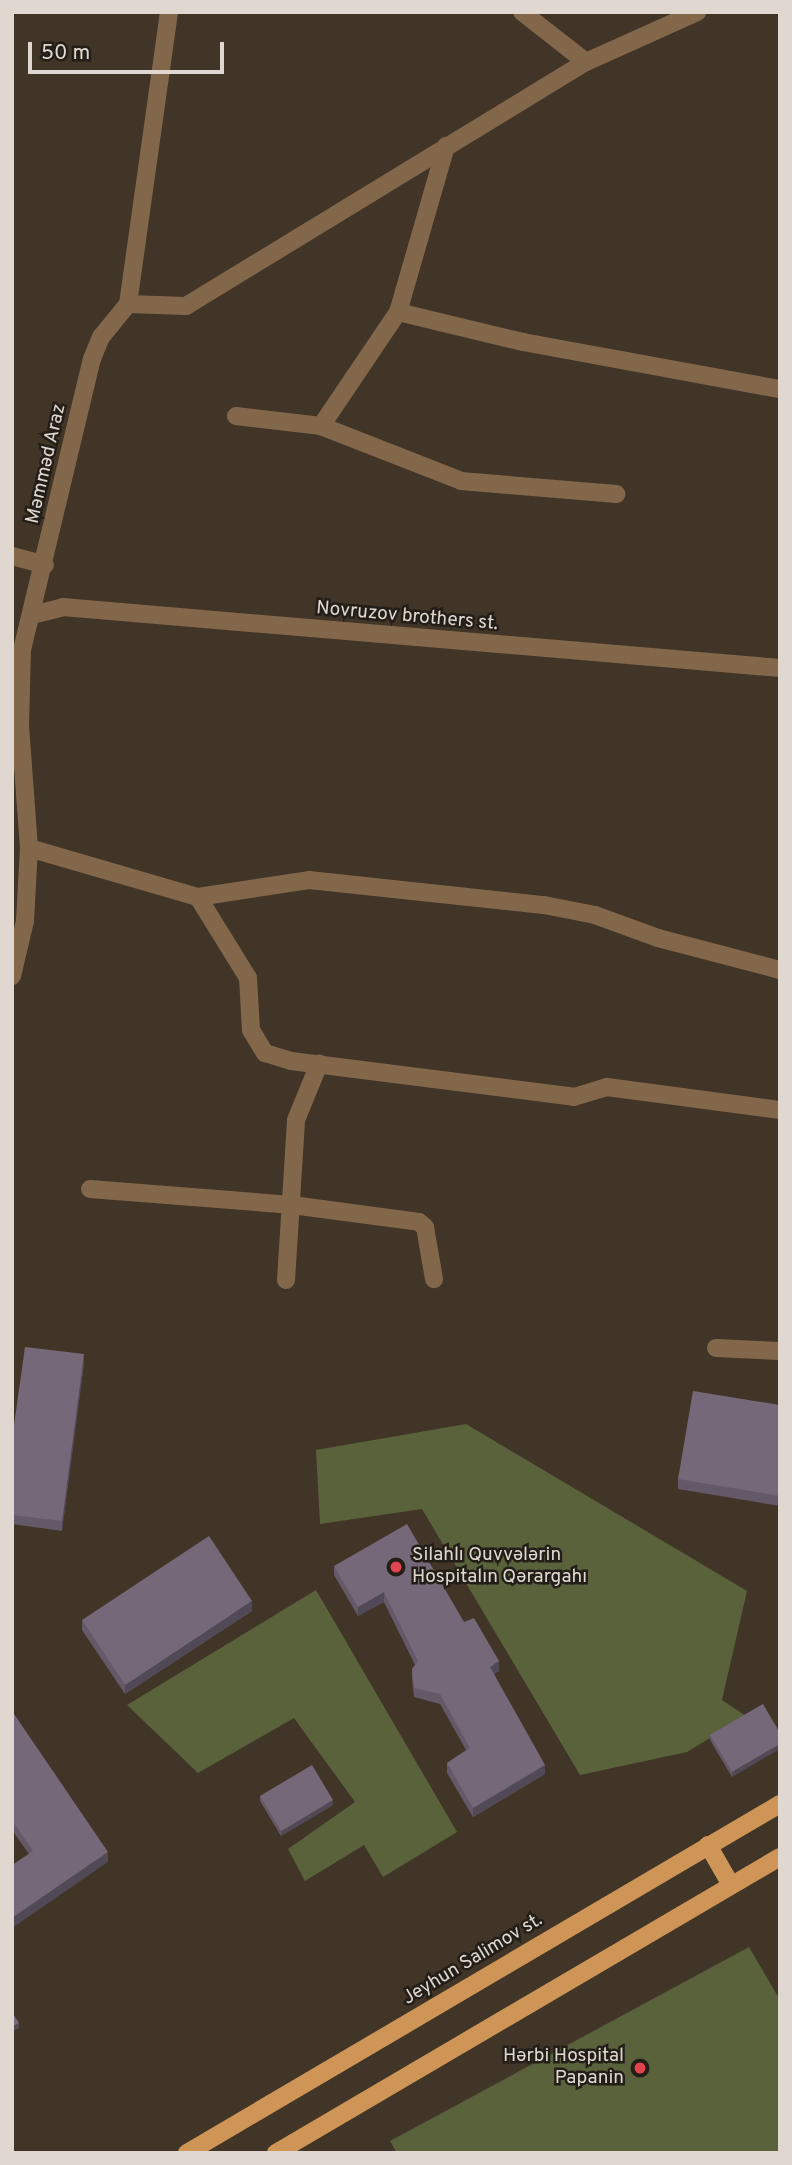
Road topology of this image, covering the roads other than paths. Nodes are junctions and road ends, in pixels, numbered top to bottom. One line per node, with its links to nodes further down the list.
1 (169, 12): 6 (street)
2 (522, 12): 4 (street)
3 (697, 12): 4 (street)
4 (586, 62): 5 (street)
5 (446, 146): 6 (street); 7 (street)
6 (128, 304): 13 (street, Məmməd Araz)
7 (398, 312): 8 (street); 10 (street)
8 (780, 389)
9 (236, 416): 10 (street)
10 (321, 426): 11 (street)
11 (616, 494)
12 (12, 556): 13 (street)
13 (46, 565): 14 (street, Məmməd Araz)
14 (32, 615): 15 (street, Məmməd Araz); 16 (street, Novruzov brothers st.)
15 (17, 650): 17 (street, Məmməd Araz)
16 (780, 667)
17 (16, 725): 18 (street, Məmməd Araz)
18 (18, 793): 19 (street, Məmməd Araz)
19 (29, 848): 20 (street); 21 (street, Məmməd Araz)
20 (198, 897): 22 (street); 24 (street)
21 (19, 920): 23 (street, Məmməd Araz)
22 (780, 970)
23 (12, 976)
24 (318, 1064): 25 (street); 27 (street)
25 (780, 1110)
26 (90, 1189): 27 (street)
27 (292, 1205): 28 (street); 29 (street)
28 (434, 1279)
29 (286, 1280)
30 (716, 1348): 31 (street)
31 (780, 1351)
32 (780, 1804): 33 (main road, Jeyhun Salimov st.)
33 (708, 1845): 35 (main road); 36 (main road, Jeyhun Salimov st.)
34 (780, 1857): 35 (main road)
35 (731, 1885): 37 (main road)
36 (187, 2153)
37 (276, 2153)

